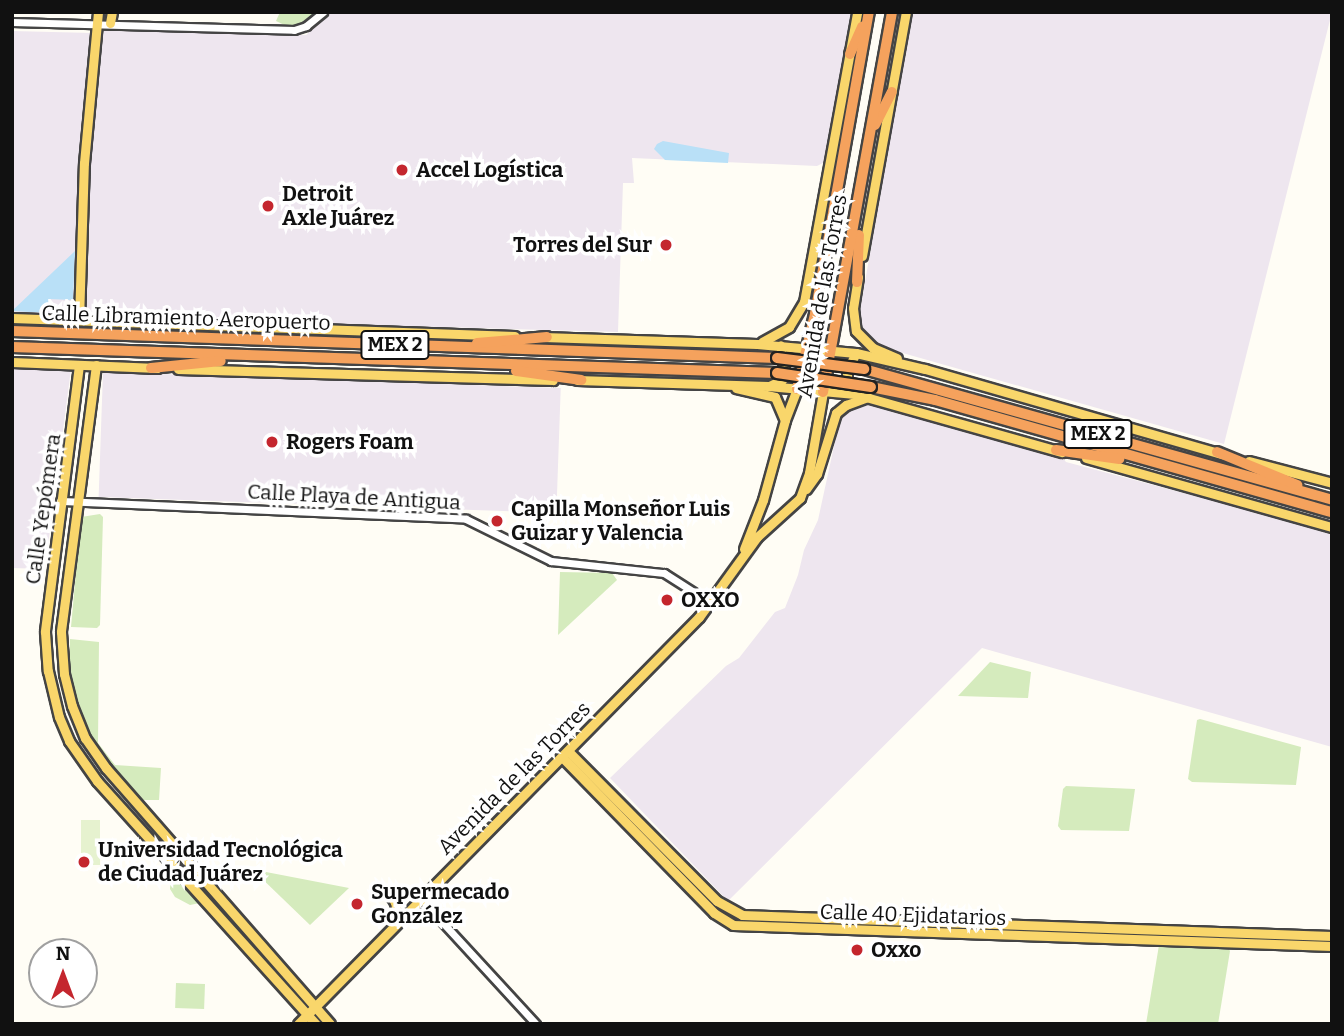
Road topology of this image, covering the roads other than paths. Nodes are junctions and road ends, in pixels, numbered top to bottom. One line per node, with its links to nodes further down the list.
1 (98, 12): 9 (main road)
2 (112, 12): 10 (main road)
3 (323, 12): 10 (street)
4 (857, 12): 11 (main road, Avenida de las Torres)
5 (869, 12): 11 (highway); 15 (highway, Avenida de las Torres)
6 (892, 12): 13 (highway, Avenida de las Torres)
7 (906, 12): 12 (main road, Avenida de las Torres)
8 (12, 23): 9 (street)
9 (95, 23): 10 (street); 20 (main road)
10 (110, 23)
11 (850, 54): 14 (main road, Avenida de las Torres)
12 (892, 92): 13 (highway); 17 (main road, Avenida de las Torres)
13 (870, 133): 16 (highway, Avenida de las Torres)
14 (826, 183): 15 (highway); 24 (main road, Avenida de las Torres)
15 (836, 193): 18 (highway, Avenida de las Torres)
16 (860, 198): 17 (highway); 21 (highway, Avenida de las Torres)
17 (857, 282): 37 (main road, Avenida de las Torres)
18 (815, 314): 21 (highway); 26 (highway, Avenida de las Torres)
19 (12, 318): 20 (main road)
20 (79, 320): 23 (main road)
21 (836, 325): 29 (highway, Avenida de las Torres)
22 (12, 331): 28 (highway, Calle Libramiento Aeropuerto / MEX 2)
23 (547, 337): 24 (main road); 28 (highway)
24 (757, 344): 25 (main road)
25 (780, 345): 26 (main road); 40 (main road)
26 (808, 346): 29 (main road); 41 (highway, Avenida de las Torres)
27 (12, 347): 31 (highway, Calle Libramiento Aeropuerto / MEX 2)
28 (455, 348): 51 (highway, Calle Libramiento Aeropuerto / MEX 2, bridge)
29 (832, 349): 30 (main road); 42 (highway, Avenida de las Torres)
30 (856, 353): 37 (main road); 44 (main road)
31 (265, 357): 33 (highway, Calle Libramiento Aeropuerto / MEX 2); 36 (highway)
32 (12, 362): 34 (main road)
33 (462, 363): 38 (highway); 43 (highway, Calle Libramiento Aeropuerto / MEX 2, bridge)
34 (79, 365): 35 (main road); 52 (main road, Calle Yepómera)
35 (96, 365): 36 (main road); 53 (main road, Calle Yepómera)
36 (150, 368): 38 (main road)
37 (925, 369): 47 (main road)
38 (581, 380): 39 (main road)
39 (721, 384): 40 (main road); 45 (main road)
40 (768, 386): 41 (main road)
41 (797, 389): 42 (main road); 45 (main road, Avenida de las Torres)
42 (824, 392): 44 (main road); 50 (main road, Avenida de las Torres)
43 (871, 392): 44 (main road); 46 (main road); 48 (highway, MEX 2); 50 (main road)
44 (855, 394)
45 (785, 420): 56 (main road, Avenida de las Torres)
46 (1056, 450): 48 (highway); 55 (main road)
47 (1217, 452): 49 (main road); 51 (highway)
48 (1158, 464): 54 (highway, MEX 2)
49 (1332, 483)
50 (804, 490): 56 (main road, Avenida de las Torres)
51 (1332, 500)
52 (60, 501): 53 (street, Calle Playa de Antigua); 65 (main road, Calle Yepómera)
53 (76, 502): 57 (street, Calle Playa de Antigua); 64 (main road, Calle Yepómera)
54 (1332, 512)
55 (1332, 527)
56 (739, 562): 57 (main road, Avenida de las Torres)
57 (711, 603): 58 (main road, Avenida de las Torres)
58 (565, 754): 60 (main road, Avenida de las Torres); 62 (main road, Calle 40 Ejidatarios); 63 (main road, Calle 40 Ejidatarios)
59 (388, 891): 61 (main road)
60 (421, 899): 61 (main road, Avenida de las Torres); 69 (street)
61 (399, 922): 64 (main road, Avenida de las Torres)
62 (1332, 936)
63 (1332, 946)
64 (316, 1006): 65 (main road, Avenida de las Torres); 68 (main road, Calle Yepómera)
65 (307, 1015): 66 (main road, Avenida de las Torres); 67 (main road, Calle Yepómera)
66 (298, 1024)
67 (316, 1024)
68 (330, 1024)
69 (536, 1024)

